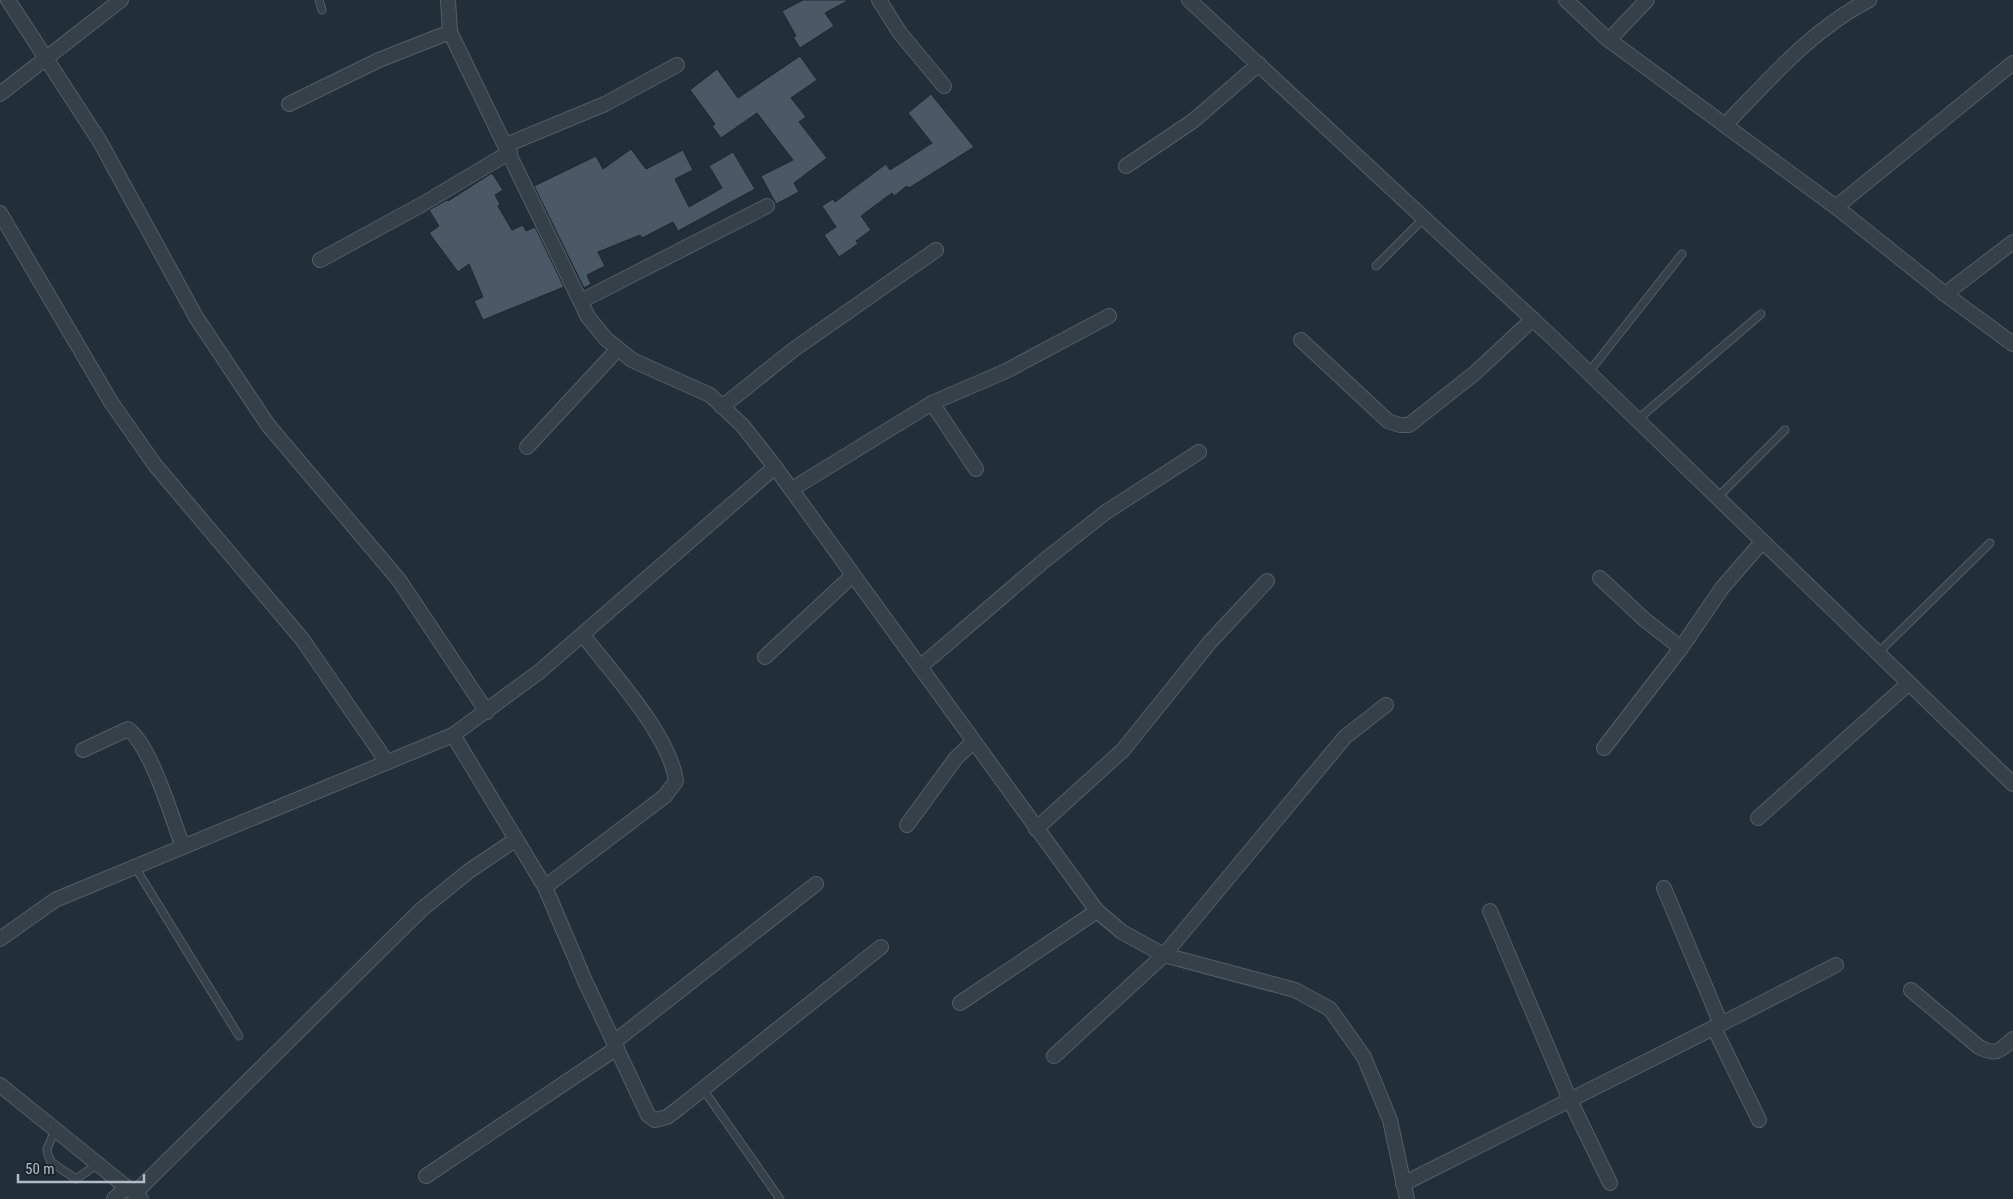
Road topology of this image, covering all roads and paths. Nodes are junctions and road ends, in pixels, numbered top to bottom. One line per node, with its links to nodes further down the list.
1 (8, 0): 13 (street)
2 (121, 0): 13 (street)
3 (319, 0): 10 (lane)
4 (448, 0): 11 (street)
5 (879, 0): 17 (street)
6 (1189, 0): 15 (street)
7 (1566, 0): 12 (street)
8 (1647, 0): 12 (street)
9 (1869, 0): 20 (street)
10 (322, 10)
11 (450, 32): 19 (street); 21 (street)
12 (1609, 40): 20 (street)
13 (45, 59): 18 (street); 63 (street)
14 (2013, 63): 24 (street)
15 (1259, 64): 22 (street); 26 (street)
16 (677, 65): 21 (street)
17 (944, 86)
18 (0, 94)
19 (289, 104)
20 (1725, 125): 24 (street)
21 (508, 148): 30 (street); 33 (street)
22 (1126, 166)
23 (767, 206): 33 (street)
24 (1836, 207): 32 (street)
25 (0, 213): 68 (street)
26 (1425, 216): 31 (lane); 36 (street)
27 (2013, 242): 32 (street)
28 (936, 250): 42 (street)
29 (1682, 254): 40 (lane)
30 (320, 260)
31 (1376, 266)
32 (1945, 294): 38 (street)
33 (581, 301): 39 (street)
34 (1761, 314): 43 (lane)
35 (1109, 316): 41 (street)
36 (1533, 319): 37 (street); 40 (street)
37 (1302, 340)
38 (2013, 344)
39 (618, 348): 42 (street); 45 (street)
40 (1588, 372): 43 (street)
41 (932, 403): 48 (street); 49 (street)
42 (722, 407): 47 (street)
43 (1637, 420): 50 (street)
44 (1785, 430): 50 (lane)
45 (527, 447)
46 (1199, 452): 60 (street)
47 (775, 467): 49 (street); 56 (street)
48 (976, 469)
49 (792, 489): 53 (street)
50 (1717, 498): 51 (street)
51 (1762, 542): 57 (street); 58 (street)
52 (1990, 543): 58 (lane)
53 (853, 575): 59 (street); 60 (street)
54 (1600, 578): 57 (street)
55 (1267, 582): 72 (street)
56 (583, 635): 63 (street); 77 (street)
57 (1681, 648): 66 (street)
58 (1878, 653): 61 (street)
59 (765, 658)
60 (920, 668): 65 (street)
61 (1909, 683): 69 (street); 70 (street)
62 (1386, 705): 83 (street)
63 (487, 712): 64 (street)
64 (453, 735): 68 (street); 73 (street)
65 (973, 742): 71 (street); 72 (street)
66 (1604, 748)
67 (83, 750): 74 (street)
68 (387, 762): 74 (street)
69 (2013, 784)
70 (1758, 818)
71 (907, 825)
72 (1036, 829): 79 (street)
73 (515, 840): 77 (street); 101 (street)
74 (183, 847): 75 (street)
75 (135, 867): 81 (street); 88 (lane)
76 (816, 884): 90 (street)
77 (545, 887): 90 (street)
78 (1664, 888): 87 (street)
79 (1097, 911): 83 (street); 86 (street)
80 (1490, 911): 94 (street)
81 (2, 934)
82 (881, 948): 93 (street)
83 (1164, 955): 91 (street); 100 (street)
84 (1836, 965): 87 (street)
85 (1911, 990): 89 (street)
86 (960, 1003)
87 (1718, 1026): 94 (street); 95 (street)
88 (240, 1036)
89 (2013, 1039)
90 (615, 1045): 93 (street); 98 (street)
91 (1054, 1056)
92 (0, 1085): 96 (street)
93 (703, 1089): 103 (lane)
94 (1570, 1100): 99 (street); 100 (street)
95 (1759, 1120)
96 (55, 1130): 97 (street); 97 (lane)
97 (98, 1164): 101 (street)
98 (426, 1176)
99 (1610, 1183)
100 (1404, 1184): 104 (street)
101 (134, 1193): 102 (street)
102 (114, 1199)
103 (780, 1199)
104 (1407, 1199)

